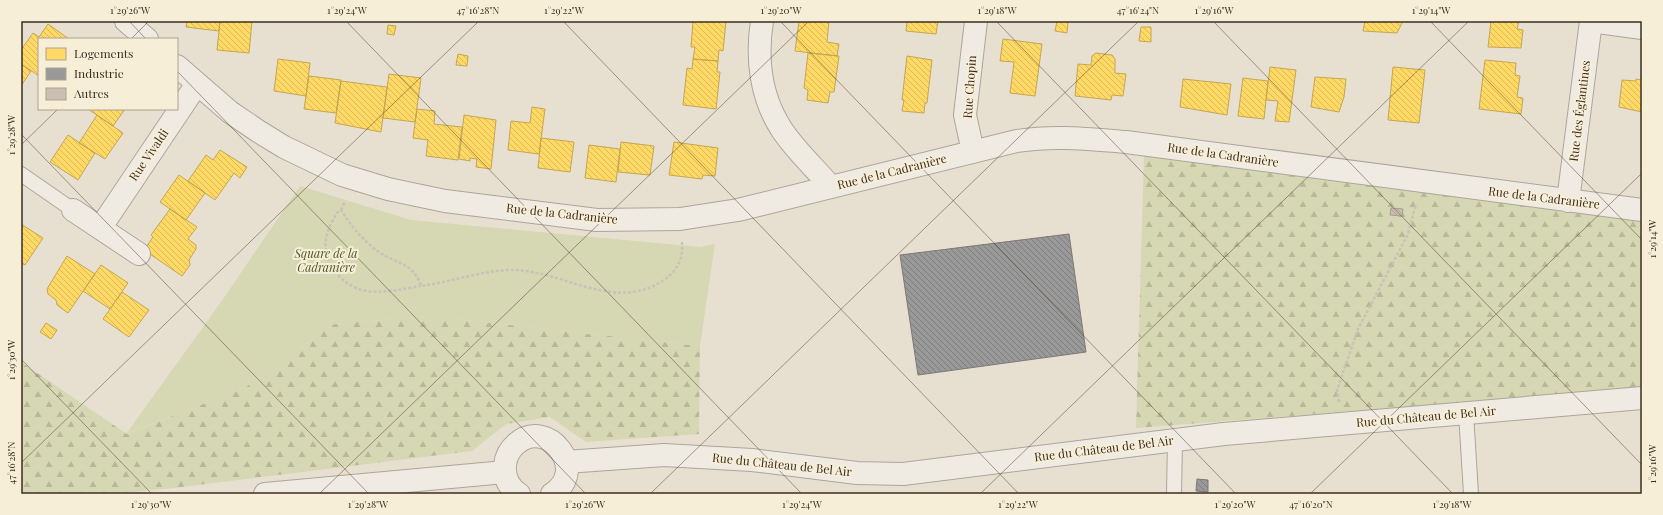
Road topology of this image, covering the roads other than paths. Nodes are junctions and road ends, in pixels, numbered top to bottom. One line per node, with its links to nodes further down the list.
1 (126, 21): 6 (street)
2 (762, 21): 11 (street)
3 (976, 21): 9 (street, Rue Chopin)
4 (1591, 21): 5 (street); 12 (street, Rue des Églantines)
5 (1642, 28)
6 (146, 38)
7 (178, 67): 8 (street, Rue de la Cadranière)
8 (197, 84): 11 (street, Rue de la Cadranière); 15 (street, Rue Vivaldi)
9 (973, 152): 11 (street, Rue de la Cadranière); 12 (street, Rue de la Cadranière)
10 (21, 174): 13 (lane)
11 (831, 187)
12 (1568, 201): 14 (street, Rue de la Cadranière)
13 (73, 210): 15 (street)
14 (1642, 210)
15 (101, 227): 16 (street)
16 (138, 254)
17 (1642, 398): 18 (street, Rue du Château de Bel Air)
18 (1466, 413): 19 (street, Rue du Château de Bel Air); 26 (lane)
19 (1175, 440): 20 (street, Rue du Château de Bel Air); 25 (lane)
20 (566, 462): 21 (street); 24 (street)
21 (505, 472): 22 (street); 23 (street)
22 (265, 494)
23 (519, 494)
24 (552, 494)
25 (1174, 494)
26 (1471, 494)

